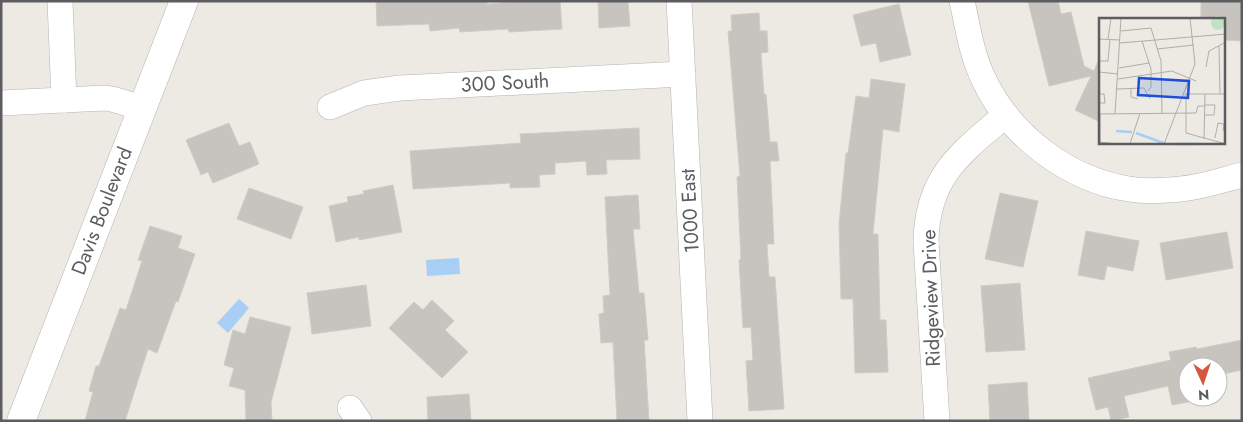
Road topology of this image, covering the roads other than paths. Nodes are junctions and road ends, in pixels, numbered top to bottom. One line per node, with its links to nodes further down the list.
1 (60, 1): 6 (street)
2 (184, 1): 9 (street, Davis Boulevard)
3 (679, 1): 5 (street, 1000 East)
4 (962, 1): 10 (street)
5 (683, 74): 8 (street, 300 South); 13 (street, 1000 East)
6 (64, 100): 7 (street); 9 (street)
7 (1, 103)
8 (330, 107)
9 (142, 108): 12 (street, Davis Boulevard)
10 (1006, 115): 11 (street); 14 (street, Ridgeview Drive)
11 (1242, 175)
12 (21, 421)
13 (700, 421)
14 (937, 421)

